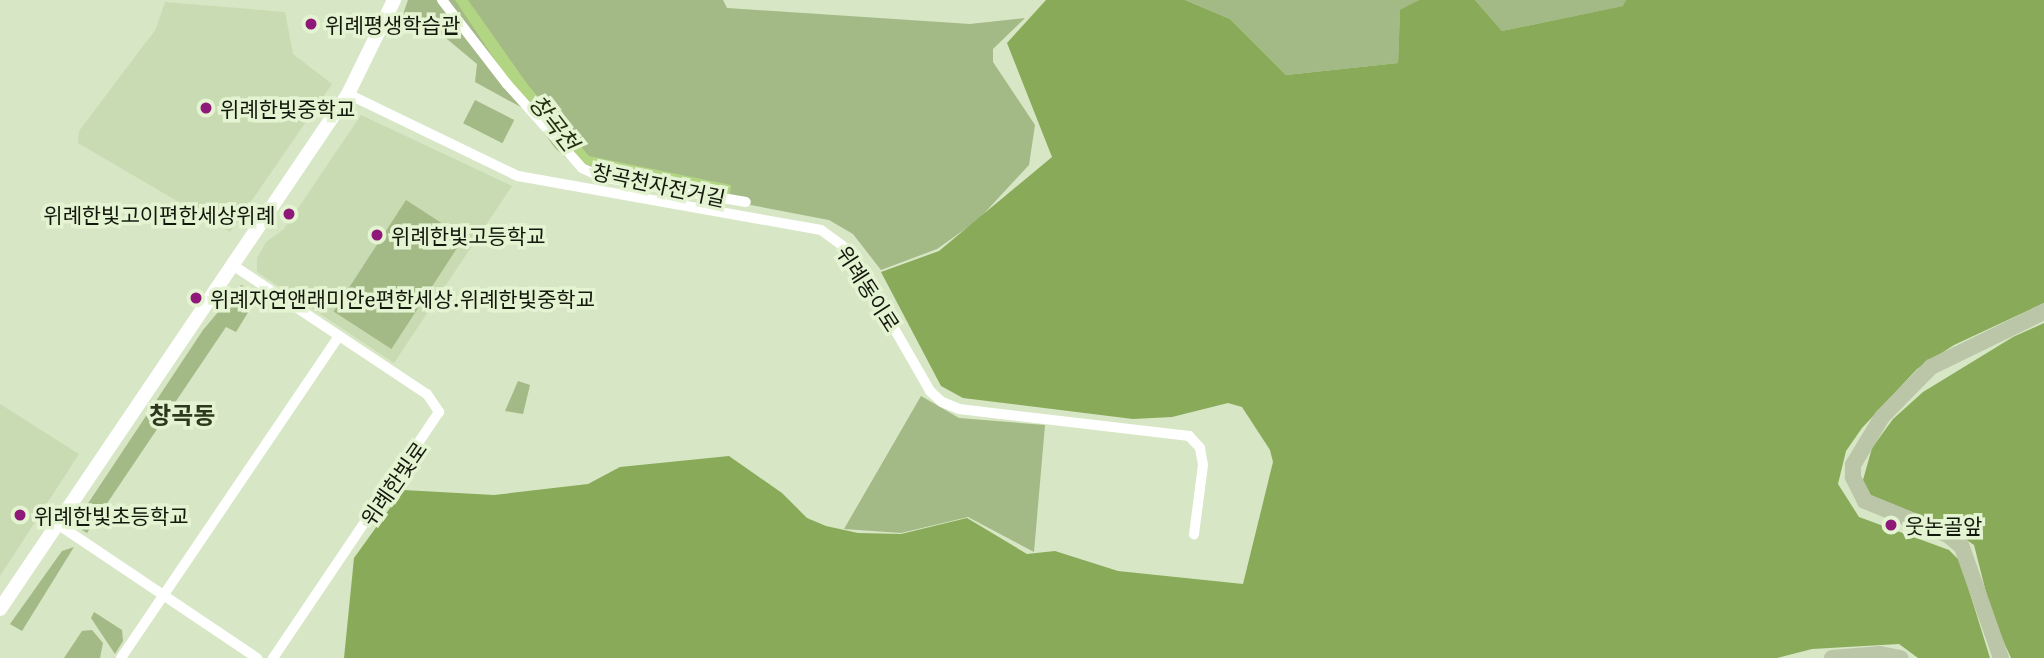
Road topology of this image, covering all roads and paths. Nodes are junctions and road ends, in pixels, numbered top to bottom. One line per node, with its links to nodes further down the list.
1 (394, 0): 3 (street)
2 (442, 0): 4 (street, 창곡천자전거길)
3 (348, 94): 5 (street); 9 (street, 위례동이로)
4 (746, 202)
5 (231, 264): 7 (street, 위례한빛로); 8 (street)
6 (2044, 312): 17 (main road)
7 (338, 337): 10 (street); 14 (street, 위례한빛로)
8 (59, 525): 10 (street); 11 (street)
9 (1194, 534)
10 (161, 596): 12 (street); 13 (street)
11 (0, 609)
12 (121, 658)
13 (257, 658)
14 (272, 658)
15 (1832, 658): 16 (main road)
16 (1901, 658)
17 (2001, 658)

